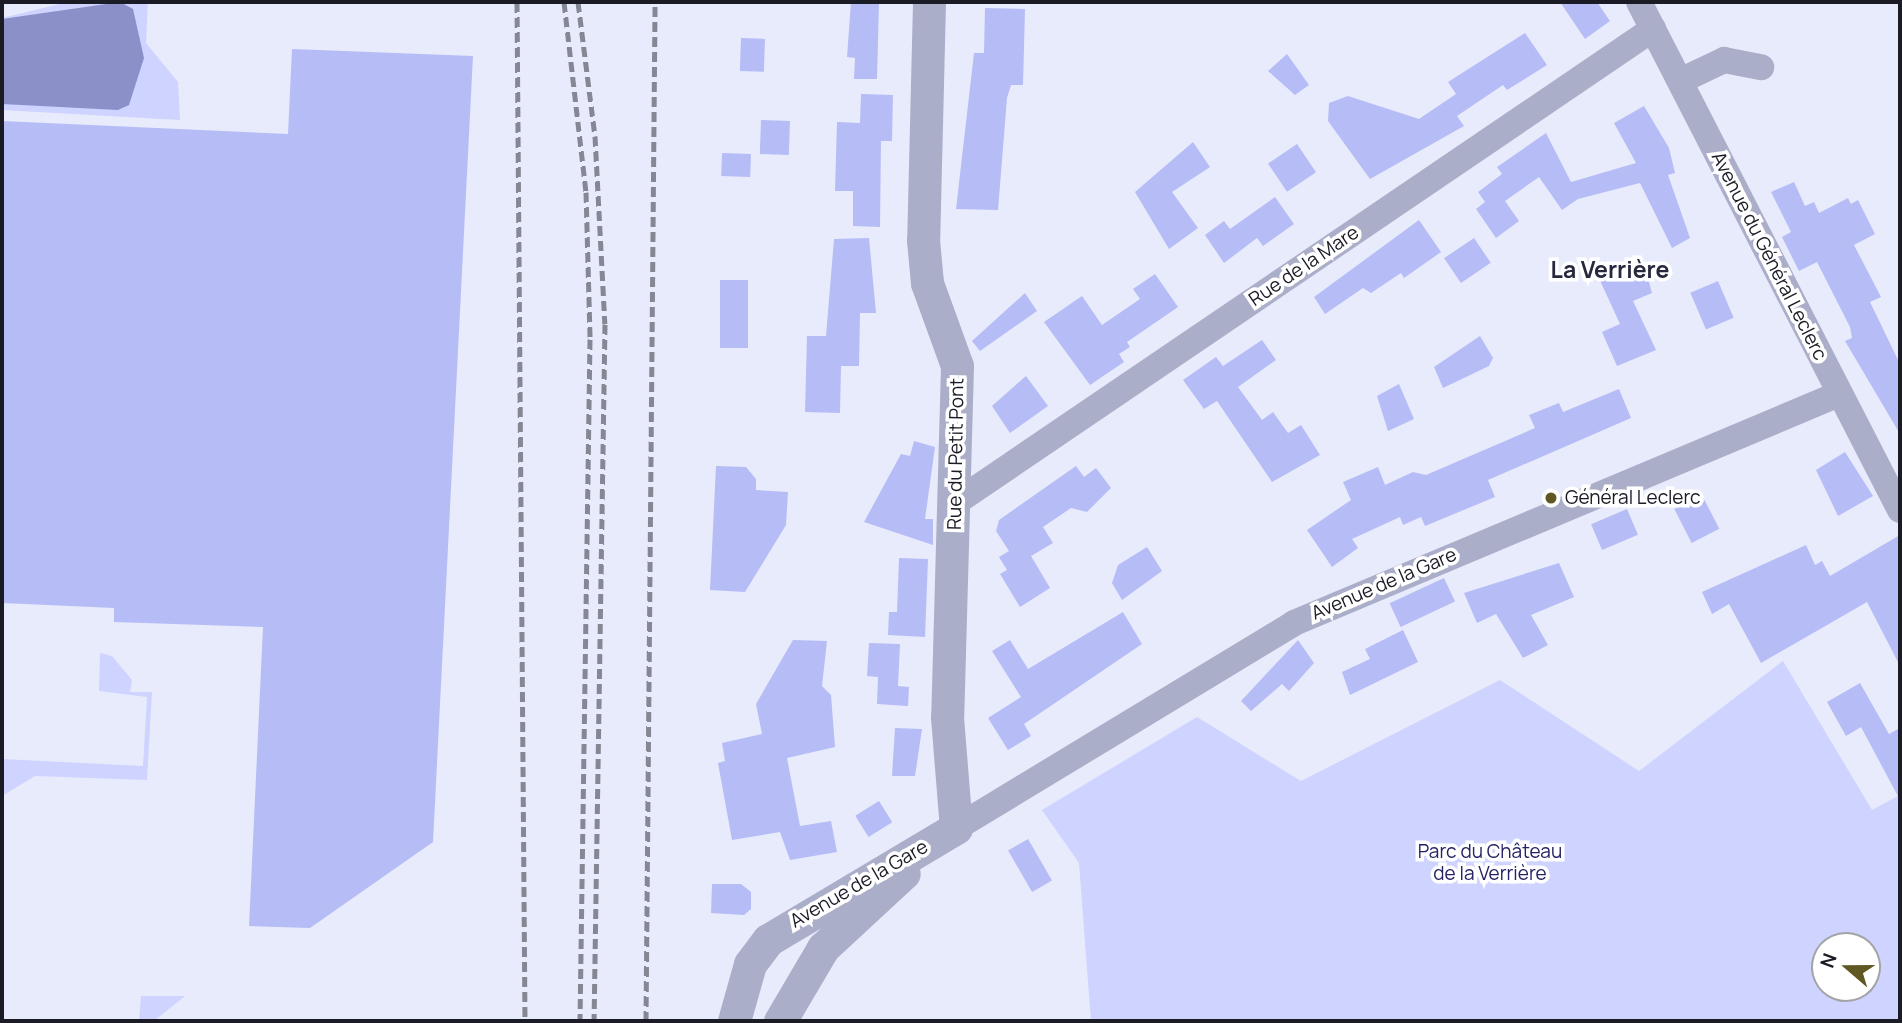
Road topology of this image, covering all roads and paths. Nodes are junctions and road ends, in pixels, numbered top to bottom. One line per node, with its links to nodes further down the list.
1 (929, 2): 7 (street, Rue du Petit Pont)
2 (1639, 2): 3 (street, Avenue du Général Leclerc)
3 (1653, 29): 5 (street, Avenue du Général Leclerc); 7 (street, Rue de la Mare)
4 (1761, 67): 5 (street)
5 (1680, 81): 6 (street, Avenue du Général Leclerc)
6 (1839, 394): 8 (street, Avenue du Général Leclerc); 9 (street, Avenue de la Gare)
7 (955, 503): 9 (street, Rue du Petit Pont)
8 (1900, 510)
9 (956, 828): 10 (street, Avenue de la Gare); 11 (street, Avenue de la Gare)
10 (734, 1021)
11 (780, 1021)

